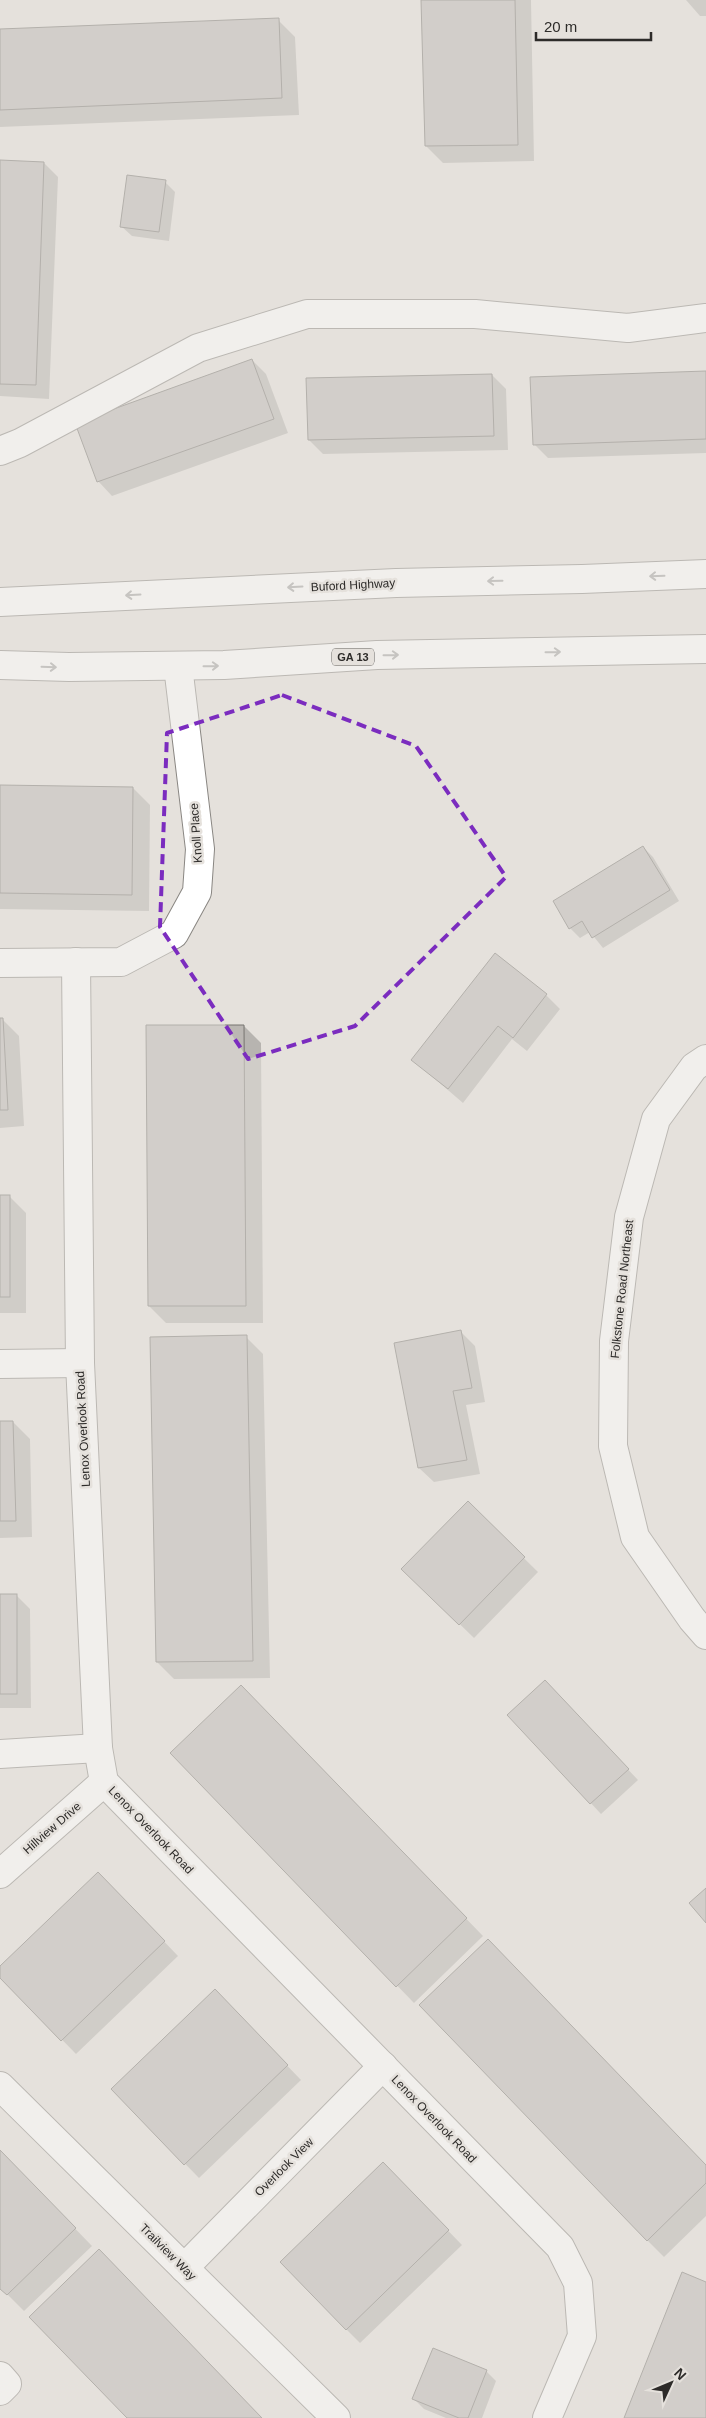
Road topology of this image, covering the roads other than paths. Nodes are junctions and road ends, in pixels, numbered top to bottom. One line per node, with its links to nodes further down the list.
1 (706, 318): 2 (street)
2 (0, 451)
3 (706, 574): 4 (street, Buford Highway, one-way to 4)
4 (0, 602)
5 (706, 649): 7 (street, GA 13, one-way to 5)
6 (0, 665): 7 (street, GA 13, one-way to 7)
7 (178, 666): 8 (street, Knoll Place)
8 (76, 962): 9 (street, Knoll Place); 11 (street, Lenox Overlook Road)
9 (0, 963)
10 (706, 1059): 13 (street, Folkstone Road Northeast)
11 (80, 1363): 12 (street); 14 (street, Lenox Overlook Road)
12 (0, 1364)
13 (706, 1635)
14 (98, 1748): 15 (street); 16 (street, Lenox Overlook Road)
15 (0, 1754)
16 (104, 1782): 17 (street, Hillview Drive); 18 (street, Lenox Overlook Road)
17 (0, 1874)
18 (383, 2066): 20 (street, Overlook View); 24 (street, Lenox Overlook Road)
19 (0, 2086): 20 (street, Trailview Way)
20 (184, 2268): 23 (street, Trailview Way)
21 (0, 2376): 22 (street)
22 (0, 2391)
23 (336, 2418)
24 (547, 2418)

